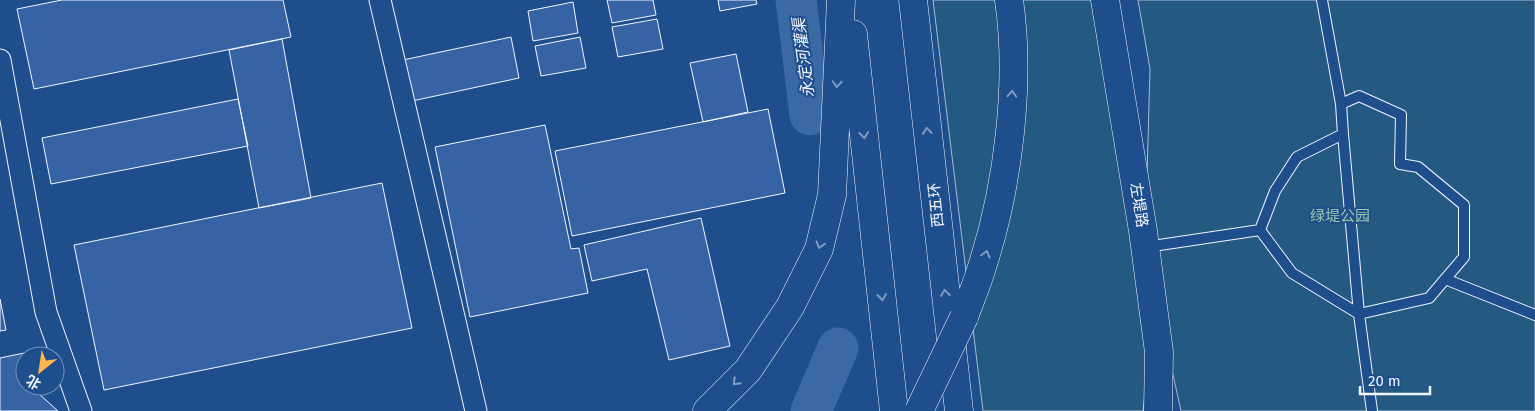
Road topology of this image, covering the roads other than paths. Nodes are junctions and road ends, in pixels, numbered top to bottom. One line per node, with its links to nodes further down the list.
1 (380, 0): 17 (street)
2 (841, 0): 18 (main road, one-way to 18)
3 (850, 0): 19 (main road, one-way to 19)
4 (913, 0): 21 (main road, 西五环, one-way to 4)
5 (1009, 0): 20 (main road, one-way to 5, bridge)
6 (1105, 0): 12 (main road, 左堤路)
7 (1322, 0): 9 (lane)
8 (0, 60): 16 (street)
9 (1341, 104): 10 (lane); 13 (lane)
10 (1343, 134): 11 (lane); 14 (lane)
11 (1260, 230): 12 (lane); 14 (lane)
12 (1146, 248): 22 (main road, 左堤路)
13 (1445, 279): 14 (lane); 15 (lane)
14 (1360, 314): 23 (lane)
15 (1535, 315)
16 (81, 411)
17 (476, 411)
18 (707, 411)
19 (894, 411)
20 (919, 411)
21 (958, 411)
22 (1158, 411)
23 (1372, 411)

